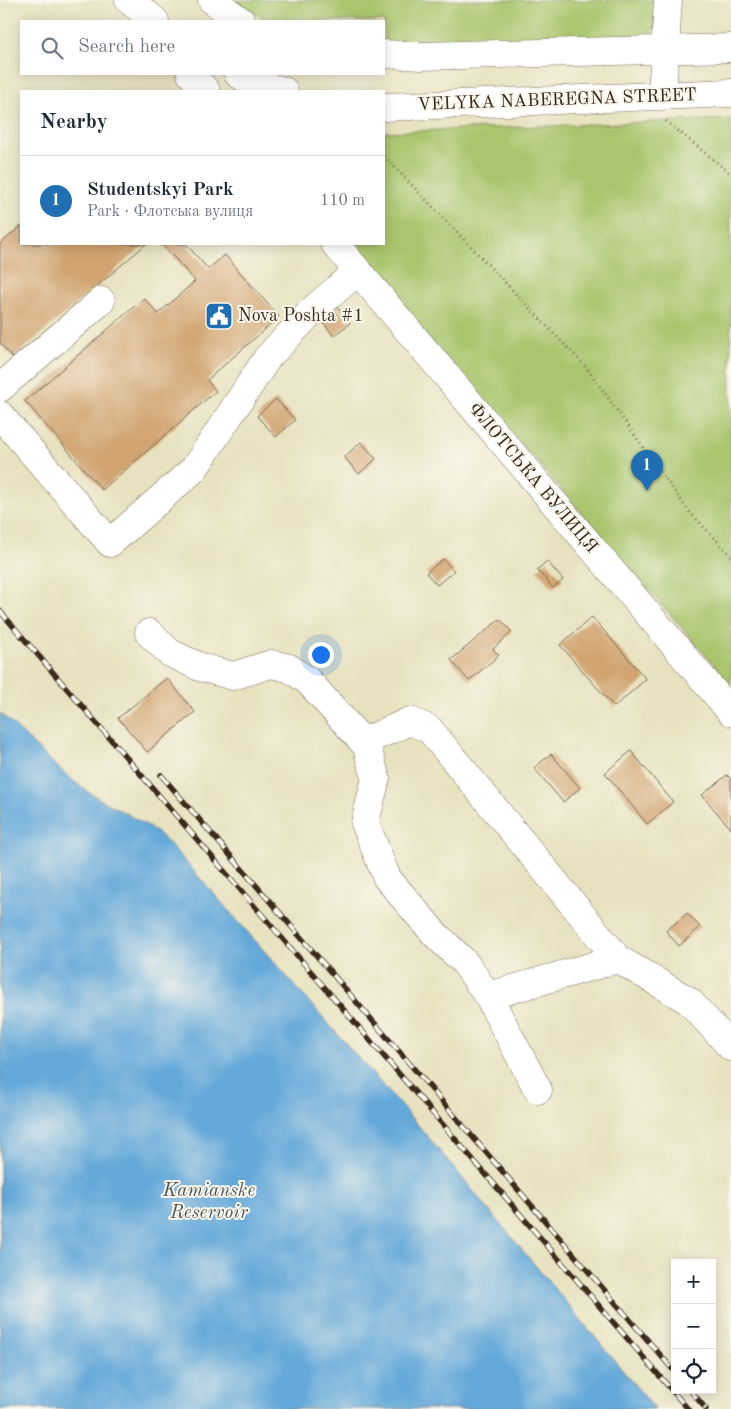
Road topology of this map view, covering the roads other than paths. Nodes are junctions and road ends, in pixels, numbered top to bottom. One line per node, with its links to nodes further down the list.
1 (212, 0): 5 (street)
2 (668, 0): 7 (street)
3 (137, 9): 4 (street)
4 (154, 20)
5 (240, 20)
6 (731, 48): 7 (street)
7 (665, 50): 8 (street); 14 (street)
8 (385, 54)
9 (193, 75): 11 (street)
10 (250, 80): 12 (street)
11 (205, 90)
12 (281, 90)
13 (731, 93): 14 (street, VELYKA NABEREGNA STREET)
14 (649, 96): 15 (street, VELYKA NABEREGNA STREET)
15 (385, 107)
16 (336, 245): 17 (street, ФЛОТСЬКА ВУЛИЦЯ)
17 (358, 271): 20 (street); 22 (street, ФЛОТСЬКА ВУЛИЦЯ)
18 (101, 301): 19 (street)
19 (0, 388)
20 (0, 415)
21 (149, 633): 23 (street)
22 (731, 712)
23 (365, 741): 24 (street); 25 (street)
24 (618, 959): 25 (street); 26 (street)
25 (488, 996): 27 (street)
26 (731, 1047)
27 (538, 1090)

